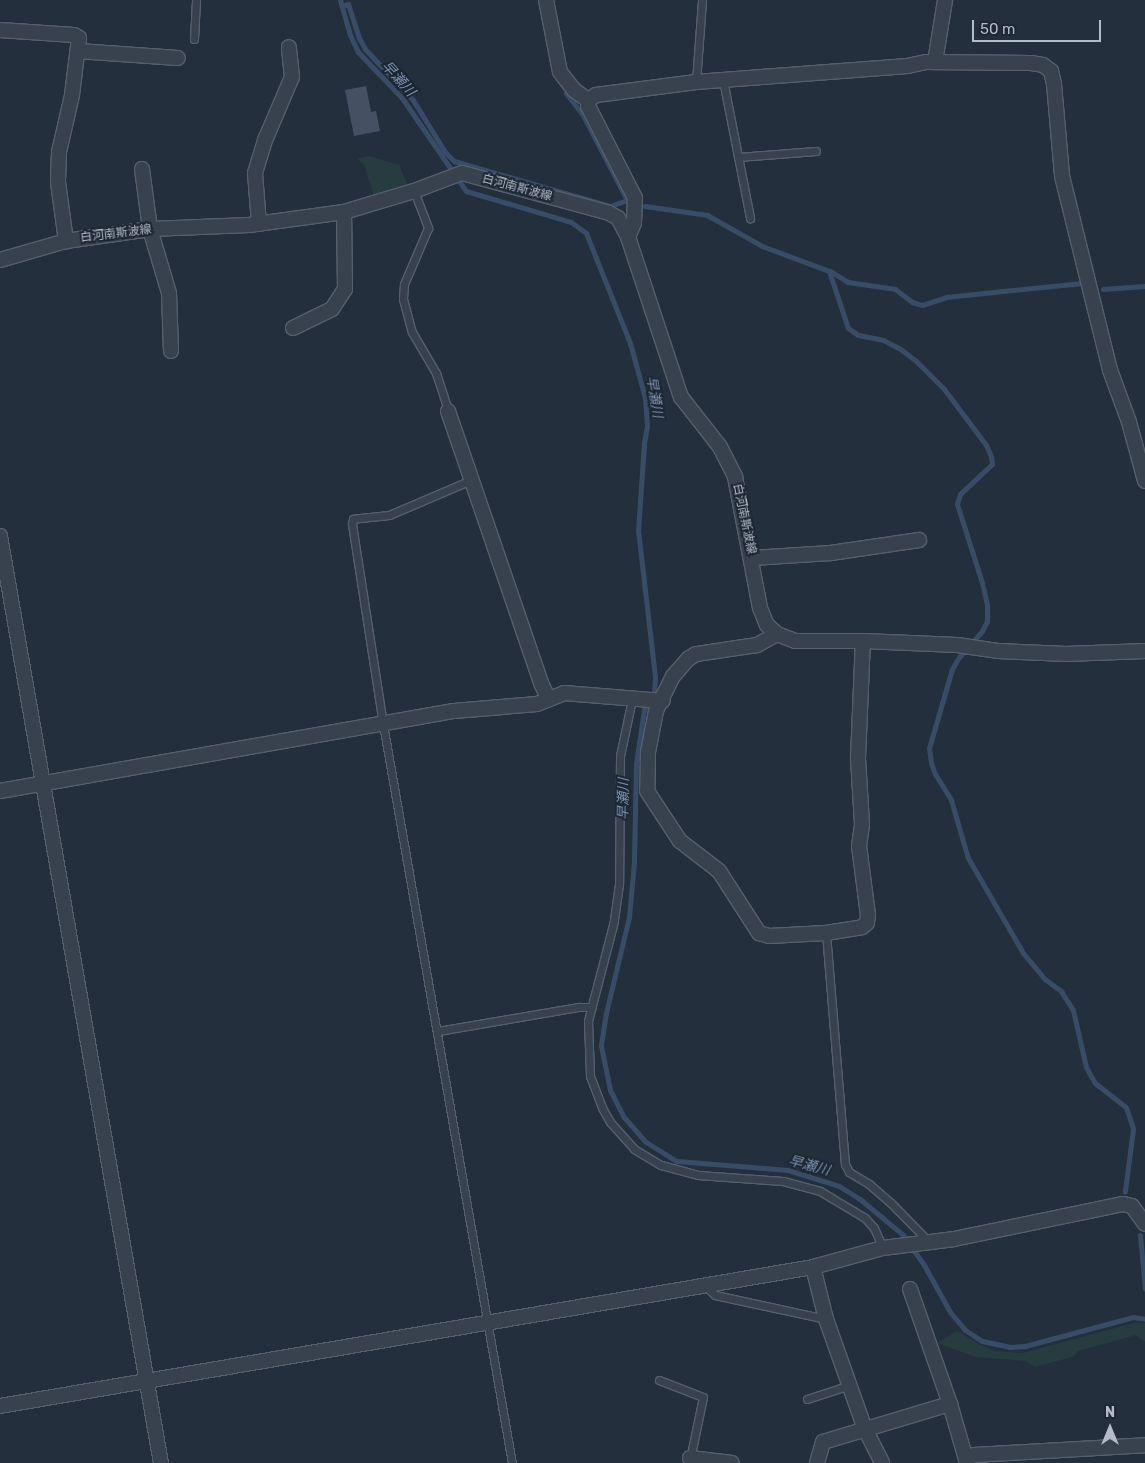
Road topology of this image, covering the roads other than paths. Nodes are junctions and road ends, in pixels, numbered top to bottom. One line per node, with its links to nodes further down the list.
1 (196, 0): 6 (lane)
2 (546, 0): 13 (street)
3 (702, 0): 12 (lane)
4 (945, 0): 10 (street)
5 (0, 30): 8 (street)
6 (194, 40)
7 (288, 48): 20 (street)
8 (78, 51): 9 (street); 23 (street)
9 (178, 58)
10 (935, 62): 11 (street); 29 (street)
11 (723, 80): 12 (street); 15 (lane)
12 (696, 82): 13 (street)
13 (588, 100): 22 (street)
14 (816, 151): 15 (lane)
15 (738, 157): 19 (lane)
16 (142, 169): 21 (street)
17 (414, 191): 18 (street, 白河南斯波線); 22 (street, 白河南斯波線); 27 (lane)
18 (344, 212): 20 (street, 白河南斯波線); 25 (street)
19 (750, 218)
20 (259, 224): 21 (street, 白河南斯波線)
21 (150, 229): 23 (street, 白河南斯波線); 26 (street)
22 (628, 237): 32 (street, 白河南斯波線)
23 (66, 240): 24 (street, 白河南斯波線)
24 (0, 260)
25 (293, 328)
26 (171, 351)
27 (448, 411): 28 (street)
28 (471, 480): 36 (street); 39 (lane)
29 (1145, 481)
30 (0, 536): 40 (street)
31 (919, 540): 32 (street)
32 (752, 558): 33 (street, 白河南斯波線)
33 (777, 634): 34 (street); 38 (street)
34 (863, 640): 35 (street); 42 (street)
35 (1145, 651)
36 (548, 698): 37 (street); 39 (street)
37 (636, 699): 38 (street); 43 (lane)
38 (660, 700): 42 (street)
39 (383, 724): 40 (street); 44 (lane)
40 (43, 784): 41 (street); 54 (street)
41 (0, 791)
42 (826, 933): 46 (lane)
43 (592, 1007): 44 (lane); 47 (lane)
44 (438, 1031): 52 (lane)
45 (1145, 1224): 46 (street)
46 (925, 1243): 47 (street)
47 (889, 1247): 48 (street)
48 (813, 1266): 49 (street); 51 (street)
49 (704, 1286): 51 (lane); 52 (street)
50 (910, 1289): 57 (street)
51 (826, 1319): 55 (street)
52 (487, 1322): 54 (street); 64 (lane)
53 (659, 1380): 61 (lane)
54 (147, 1381): 58 (street); 63 (street)
55 (850, 1385): 56 (lane); 59 (street)
56 (807, 1399)
57 (950, 1404): 59 (street); 62 (street)
58 (0, 1406)
59 (865, 1429): 66 (street); 67 (street)
60 (1145, 1445): 62 (street)
61 (689, 1460): 65 (street)
62 (967, 1461)
63 (161, 1463)
64 (512, 1463)
65 (732, 1463)
66 (817, 1463)
67 (882, 1463)

